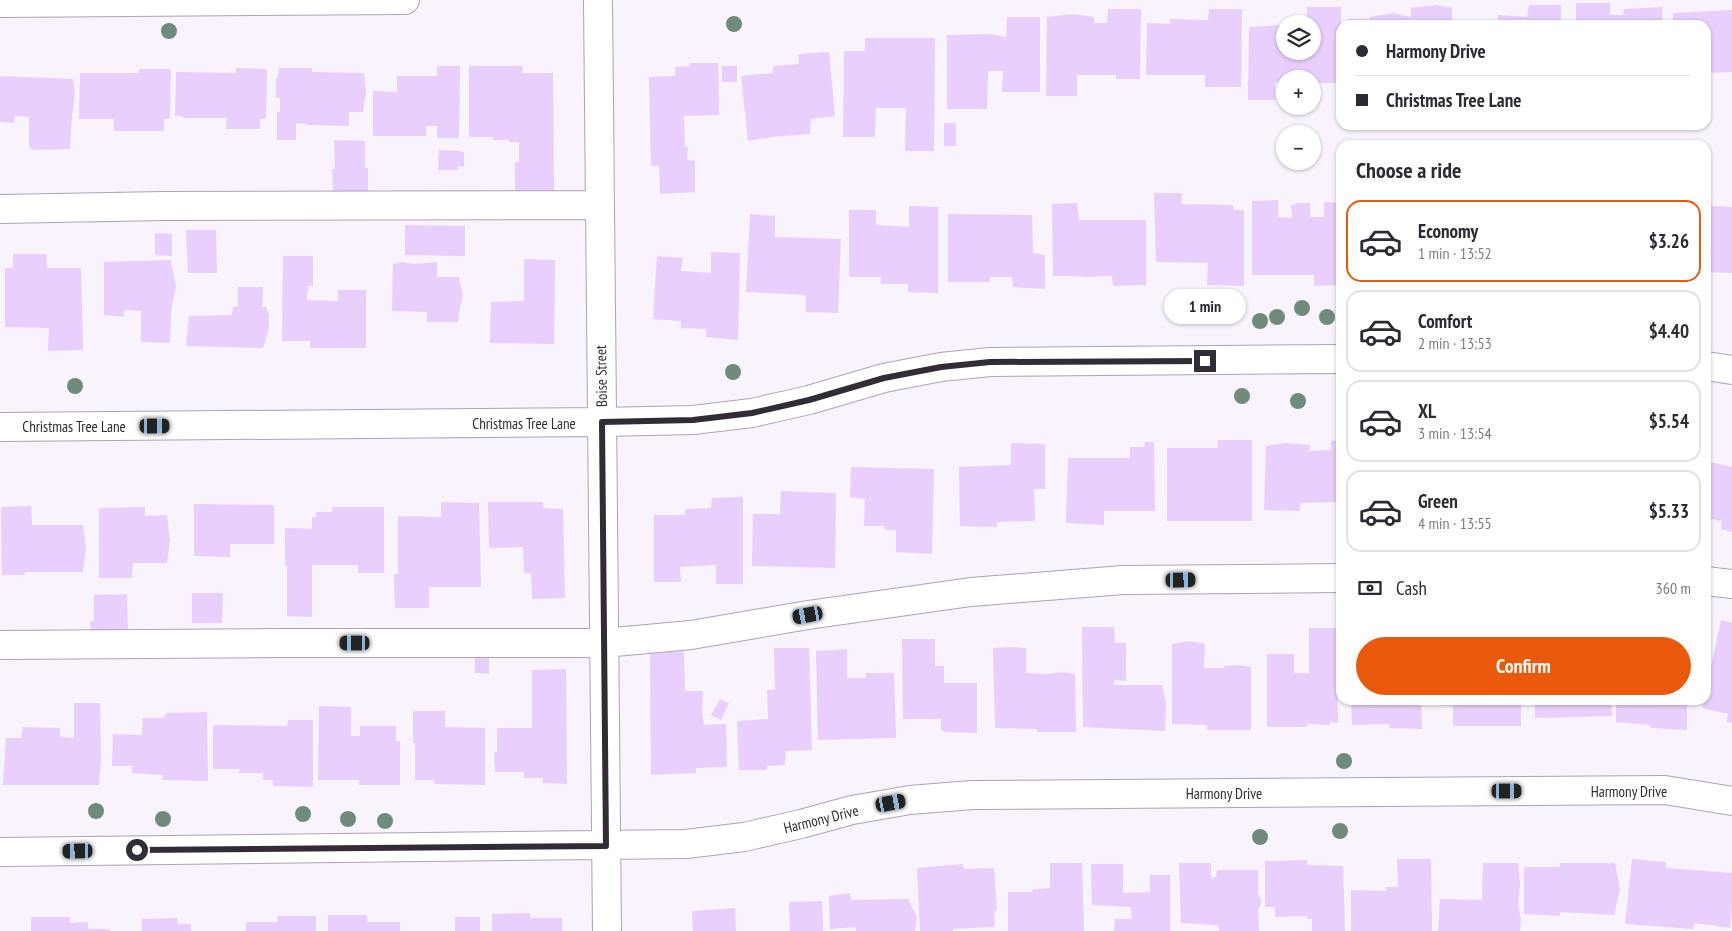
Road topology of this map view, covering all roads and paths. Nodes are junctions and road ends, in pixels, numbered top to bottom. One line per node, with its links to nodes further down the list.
1 (405, 0): 3 (street)
2 (598, 0): 5 (street, Boise Street)
3 (229, 1): 4 (street)
4 (0, 3)
5 (600, 205): 6 (street); 10 (street, Boise Street)
6 (0, 209)
7 (1336, 360): 10 (street, Christmas Tree Lane)
8 (1711, 367): 9 (street)
9 (1732, 370)
10 (602, 422): 11 (street, Christmas Tree Lane); 15 (street, Boise Street)
11 (0, 427)
12 (1336, 578): 15 (street)
13 (1711, 582): 14 (street)
14 (1732, 584)
15 (604, 643): 16 (street); 18 (street, Boise Street)
16 (0, 645)
17 (1732, 801): 18 (street, Harmony Drive)
18 (606, 846): 19 (street, Harmony Drive); 20 (street, Boise Street)
19 (0, 852)
20 (607, 931)

